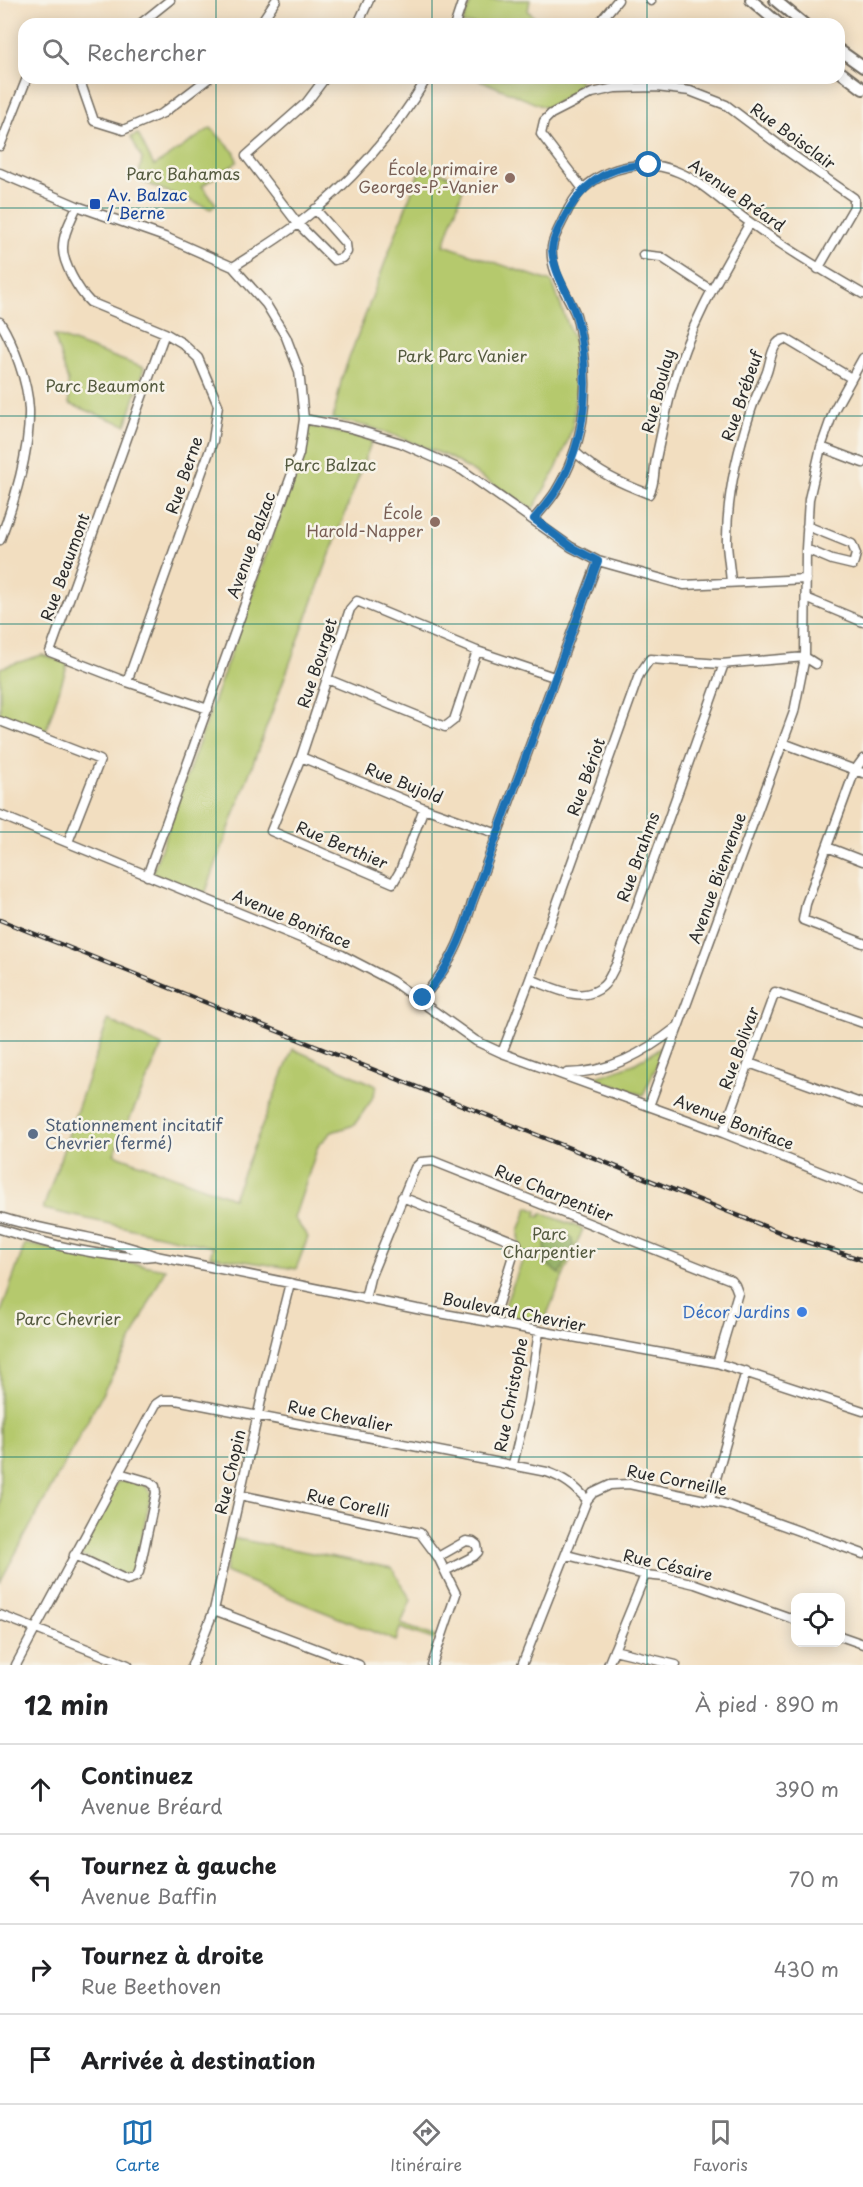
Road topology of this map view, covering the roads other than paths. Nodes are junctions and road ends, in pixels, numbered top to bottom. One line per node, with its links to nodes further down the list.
1 (170, 0): 8 (street)
2 (276, 0): 9 (street)
3 (369, 0): 10 (street)
4 (463, 0): 11 (street)
5 (618, 0): 12 (street)
6 (751, 0): 13 (main road)
7 (775, 0): 14 (main road)
8 (148, 18)
9 (264, 18)
10 (361, 18)
11 (456, 18)
12 (603, 18)
13 (772, 18)
14 (797, 18)
15 (845, 54): 16 (main road)
16 (863, 67)
17 (845, 76): 23 (main road)
18 (25, 84): 24 (street)
19 (81, 84): 20 (street)
20 (201, 84)
21 (320, 84): 30 (street)
22 (423, 84): 28 (street)
23 (863, 89)
24 (0, 146)
25 (0, 173): 27 (street, Avenue Balzac)
26 (583, 189): 29 (street, Avenue Bréard); 33 (street, Rue Boisclair); 42 (street, Avenue Bréard)
27 (77, 206): 32 (street, Avenue Balzac); 37 (street, Rue Berne)
28 (315, 209): 30 (street); 30 (street)
29 (750, 223): 33 (street, Avenue Bréard); 34 (street, Rue Boulay)
30 (298, 224): 32 (street)
31 (643, 255): 34 (street)
32 (233, 267): 40 (street, Avenue Balzac)
33 (818, 269): 35 (street, Avenue Bréard)
34 (711, 290): 42 (street, Rue Boulay)
35 (863, 294)
36 (0, 322): 46 (street)
37 (165, 333): 59 (street, Rue Berne); 59 (street, Rue Beaumont)
38 (863, 358): 39 (street, Avenue Bienvenue)
39 (852, 378): 41 (street, Avenue Bienvenue); 50 (street, Rue Brébeuf)
40 (304, 419): 44 (street); 60 (street, Avenue Balzac)
41 (821, 447): 43 (street); 45 (street, Avenue Bienvenue)
42 (575, 452): 44 (street, Avenue Bréard)
43 (863, 463)
44 (534, 519): 48 (street)
45 (807, 526): 47 (street, Avenue Bienvenue); 47 (street)
46 (0, 540)
47 (806, 549): 49 (street, Avenue Bienvenue)
48 (598, 561): 50 (street); 57 (street)
49 (806, 579): 50 (street); 51 (street, Avenue Bienvenue)
50 (731, 582)
51 (806, 598): 52 (street); 54 (street, Avenue Bienvenue)
52 (863, 622)
53 (477, 651): 57 (street, Rue Bourget); 58 (street); 58 (street, Rue Bourget)
54 (805, 657): 55 (street); 56 (street, Rue Bériot); 62 (street, Avenue Bienvenue)
55 (816, 663)
56 (724, 664): 75 (street, Rue Bériot); 75 (street, Rue Brahms)
57 (554, 677): 69 (street)
58 (327, 679): 63 (street, Rue Bourget)
59 (127, 682): 60 (street, Rue Beaumont)
60 (208, 709): 73 (street, Avenue Balzac)
61 (0, 721): 70 (street)
62 (783, 743): 65 (street); 78 (street, Avenue Bienvenue)
63 (301, 757): 66 (street, Rue Bujold); 68 (street, Rue Bourget)
64 (863, 759): 65 (street)
65 (859, 771): 71 (street)
66 (424, 808): 68 (street, Rue Berthier); 69 (street, Rue Bujold)
67 (0, 815): 70 (street, Avenue Boniface)
68 (271, 831)
69 (498, 834): 76 (street)
70 (68, 842): 73 (street, Avenue Boniface)
71 (827, 847): 72 (street); 74 (street)
72 (863, 861)
73 (147, 876): 76 (street, Avenue Boniface)
74 (863, 943)
75 (530, 979): 79 (street, Rue Bériot)
76 (419, 1002): 79 (street, Avenue Boniface)
77 (863, 1023): 80 (street, Rue Bolivar)
78 (677, 1027): 81 (street, Avenue Boniface); 83 (street, Avenue Bienvenue)
79 (502, 1053): 81 (street, Avenue Boniface)
80 (749, 1063): 82 (street); 84 (street, Rue Bolivar)
81 (559, 1073): 83 (street, Avenue Boniface)
82 (863, 1104)
83 (649, 1106): 84 (street, Avenue Boniface)
84 (723, 1133): 85 (street, Avenue Boniface)
85 (863, 1189)
86 (402, 1197): 91 (street, Rue Charpentier); 92 (street); 94 (street, Rue Charpentier)
87 (0, 1217): 89 (street, Boulevard Chevrier)
88 (0, 1229): 89 (street, Boulevard Chevrier)
89 (156, 1256): 90 (street, Boulevard Chevrier)
90 (290, 1283): 91 (street, Boulevard Chevrier); 97 (street, Rue Chopin)
91 (364, 1299): 92 (street, Boulevard Chevrier)
92 (492, 1323): 93 (street, Boulevard Chevrier)
93 (539, 1332): 94 (street, Boulevard Chevrier); 98 (street, Rue Christophe)
94 (717, 1364): 95 (street, Boulevard Chevrier)
95 (746, 1371): 96 (street, Boulevard Chevrier); 102 (street)
96 (863, 1411)
97 (258, 1415): 98 (street, Rue Chevalier); 99 (street, Rue Chevalier); 100 (street, Rue Chopin)
98 (513, 1464): 101 (street, Rue Chevalier)
99 (118, 1473): 104 (street, Rue Chevalier); 104 (street)
100 (240, 1495): 106 (street, Rue Corelli); 109 (street, Rue Chopin)
101 (587, 1500): 102 (street, Rue Corneille); 105 (street)
102 (710, 1500): 103 (street, Rue Corneille)
103 (863, 1554)
104 (74, 1555): 112 (street, Rue Chevalier)
105 (567, 1555): 108 (street, Rue Césaire); 122 (street)
106 (438, 1557): 107 (street, Rue Corelli); 107 (street)
107 (445, 1571): 121 (street, Rue Corelli)
108 (645, 1575): 111 (street, Rue Césaire); 115 (street)
109 (214, 1610): 119 (street, Rue Chopin); 120 (street)
110 (0, 1615): 112 (street)
111 (791, 1619)
112 (35, 1629): 116 (street); 117 (street, Rue Chevalier)
113 (845, 1638): 114 (street)
114 (863, 1644)
115 (614, 1650): 123 (street); 124 (street)
116 (106, 1661): 118 (street)
117 (16, 1665)
118 (128, 1665)
119 (192, 1665)
120 (359, 1665)
121 (432, 1665)
122 (522, 1665)
123 (608, 1665)
124 (676, 1665)

